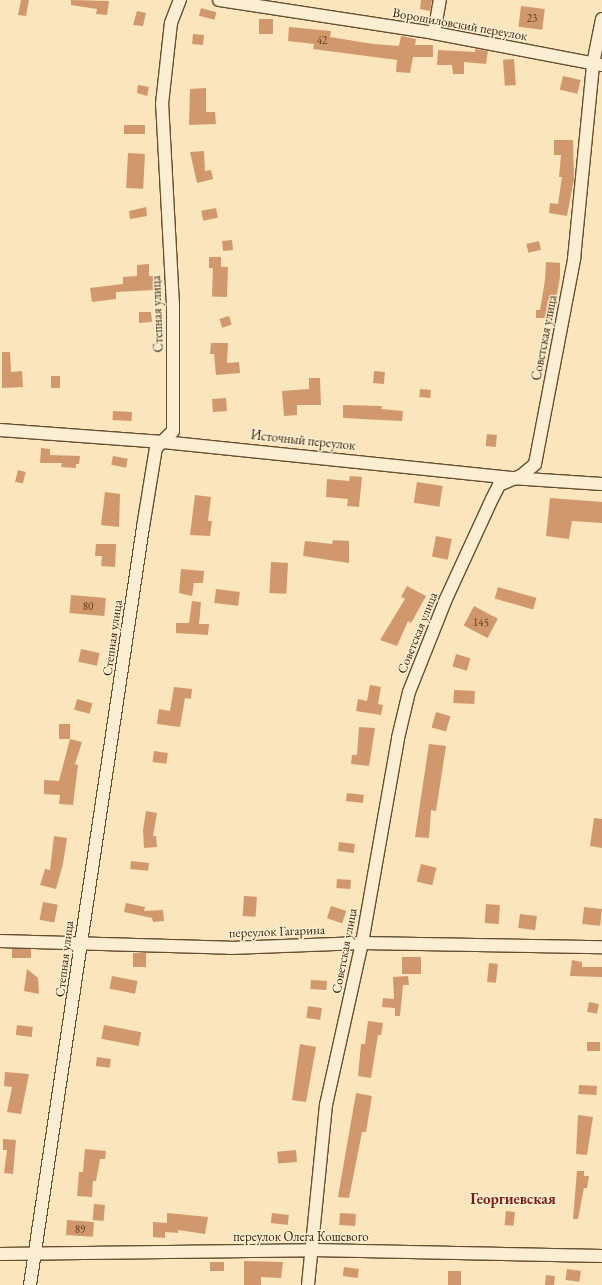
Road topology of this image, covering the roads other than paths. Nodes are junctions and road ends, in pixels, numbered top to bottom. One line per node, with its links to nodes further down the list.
1 (180, 0): 8 (street, Степная улица)
2 (219, 0): 5 (street, Ворошиловский переулок)
3 (440, 0): 5 (street)
4 (602, 20): 6 (street, Советская улица)
5 (434, 33): 6 (street, Ворошиловский переулок)
6 (598, 64): 9 (street, Советская улица)
7 (0, 430): 8 (street, Источный переулок)
8 (163, 442): 9 (street, Источный переулок); 12 (street, Степная улица)
9 (511, 478): 10 (street, Источный переулок); 13 (street, Советская улица)
10 (602, 484)
11 (0, 941): 12 (street, переулок Гагарина)
12 (82, 942): 13 (street, переулок Гагарина); 16 (street, Степная улица)
13 (362, 943): 14 (street, переулок Гагарина); 15 (street, Советская улица)
14 (602, 947)
15 (313, 1250): 16 (street, переулок Олега Кошевого); 18 (street, переулок Олега Кошевого); 20 (street, Советская улица)
16 (35, 1253): 17 (street, переулок Олега Кошевого); 19 (street, Степная улица)
17 (0, 1254)
18 (602, 1256)
19 (30, 1285)
20 (308, 1285)

